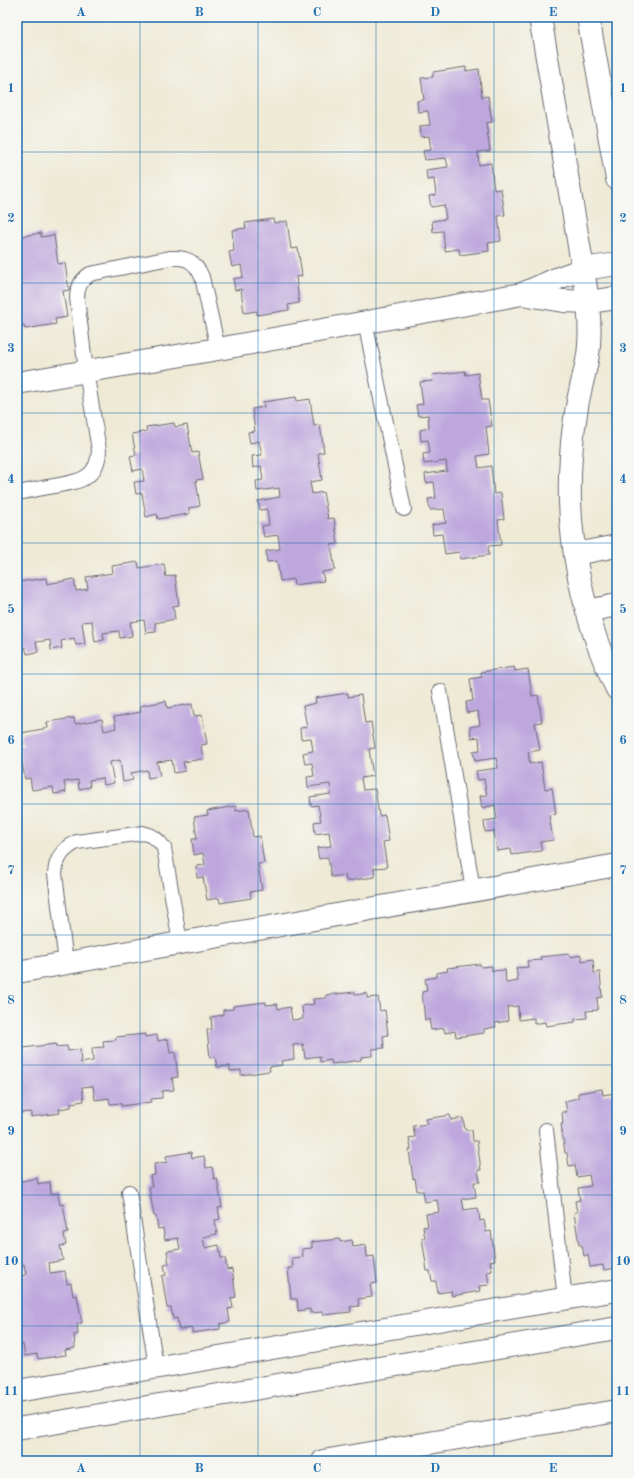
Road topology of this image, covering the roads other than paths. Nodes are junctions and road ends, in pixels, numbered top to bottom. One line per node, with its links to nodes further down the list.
1 (540, 17): 5 (street)
2 (588, 17): 3 (street)
3 (617, 180)
4 (617, 264): 5 (street)
5 (583, 269): 6 (street); 8 (street)
6 (522, 294): 8 (street); 9 (street)
7 (617, 298): 8 (street)
8 (588, 302): 16 (street)
9 (365, 322): 10 (street); 14 (lane)
10 (218, 349): 11 (street); 11 (lane)
11 (86, 370): 12 (street); 13 (lane)
12 (17, 383)
13 (17, 493)
14 (404, 508)
15 (617, 546): 16 (street)
16 (575, 554): 18 (street)
17 (617, 605): 18 (street)
18 (587, 611): 19 (street)
19 (617, 689)
20 (440, 691): 22 (lane)
21 (617, 865): 22 (street)
22 (473, 890): 23 (street)
23 (180, 943): 24 (street); 24 (lane)
24 (66, 963): 25 (street)
25 (17, 972)
26 (546, 1130): 29 (lane)
27 (129, 1192): 31 (lane)
28 (617, 1290): 29 (street)
29 (565, 1299): 31 (street)
30 (617, 1328): 34 (street)
31 (156, 1367): 32 (street)
32 (17, 1391)
33 (617, 1411): 35 (street)
34 (17, 1429)
35 (351, 1459): 36 (street)
36 (323, 1461)

